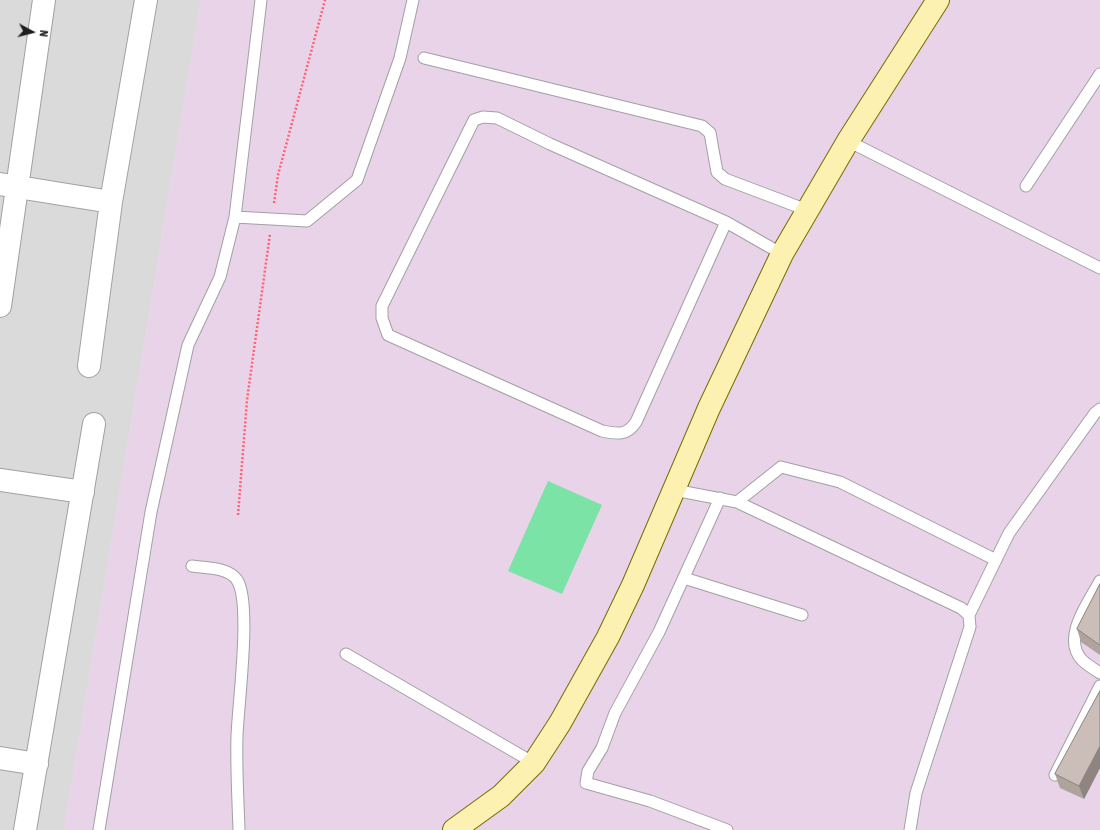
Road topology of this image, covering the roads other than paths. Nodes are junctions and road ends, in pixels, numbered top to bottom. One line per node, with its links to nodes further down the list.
1 (44, 0): 9 (street)
2 (146, 0): 11 (street)
3 (261, 0): 13 (lane)
4 (413, 0): 13 (lane)
5 (938, 0): 8 (street)
6 (424, 58): 12 (lane)
7 (1100, 74): 10 (lane)
8 (848, 141): 12 (street); 16 (lane)
9 (9, 185): 11 (street); 17 (street)
10 (1026, 186)
11 (112, 202): 18 (street)
12 (807, 210): 15 (street)
13 (235, 217): 40 (lane)
14 (726, 222): 14 (lane); 15 (lane)
15 (782, 254): 22 (street)
16 (1100, 268)
17 (0, 306)
18 (89, 366)
19 (1100, 409): 26 (lane)
20 (94, 424): 23 (street)
21 (0, 480): 23 (street)
22 (674, 490): 24 (lane); 36 (street)
23 (83, 492): 37 (street)
24 (720, 498): 25 (lane); 28 (lane)
25 (737, 502): 26 (lane); 30 (lane)
26 (996, 560): 30 (lane)
27 (192, 566): 41 (lane)
28 (684, 578): 31 (lane); 43 (lane)
29 (1100, 581): 33 (lane)
30 (969, 614): 44 (lane)
31 (802, 615)
32 (346, 654): 36 (lane)
33 (1100, 673)
34 (1100, 686): 38 (lane)
35 (0, 758): 37 (street)
36 (534, 763): 42 (street)
37 (37, 764): 39 (street)
38 (1055, 775)
39 (25, 830)
40 (99, 830)
41 (239, 830)
42 (454, 830)
43 (726, 830)
44 (910, 830)

